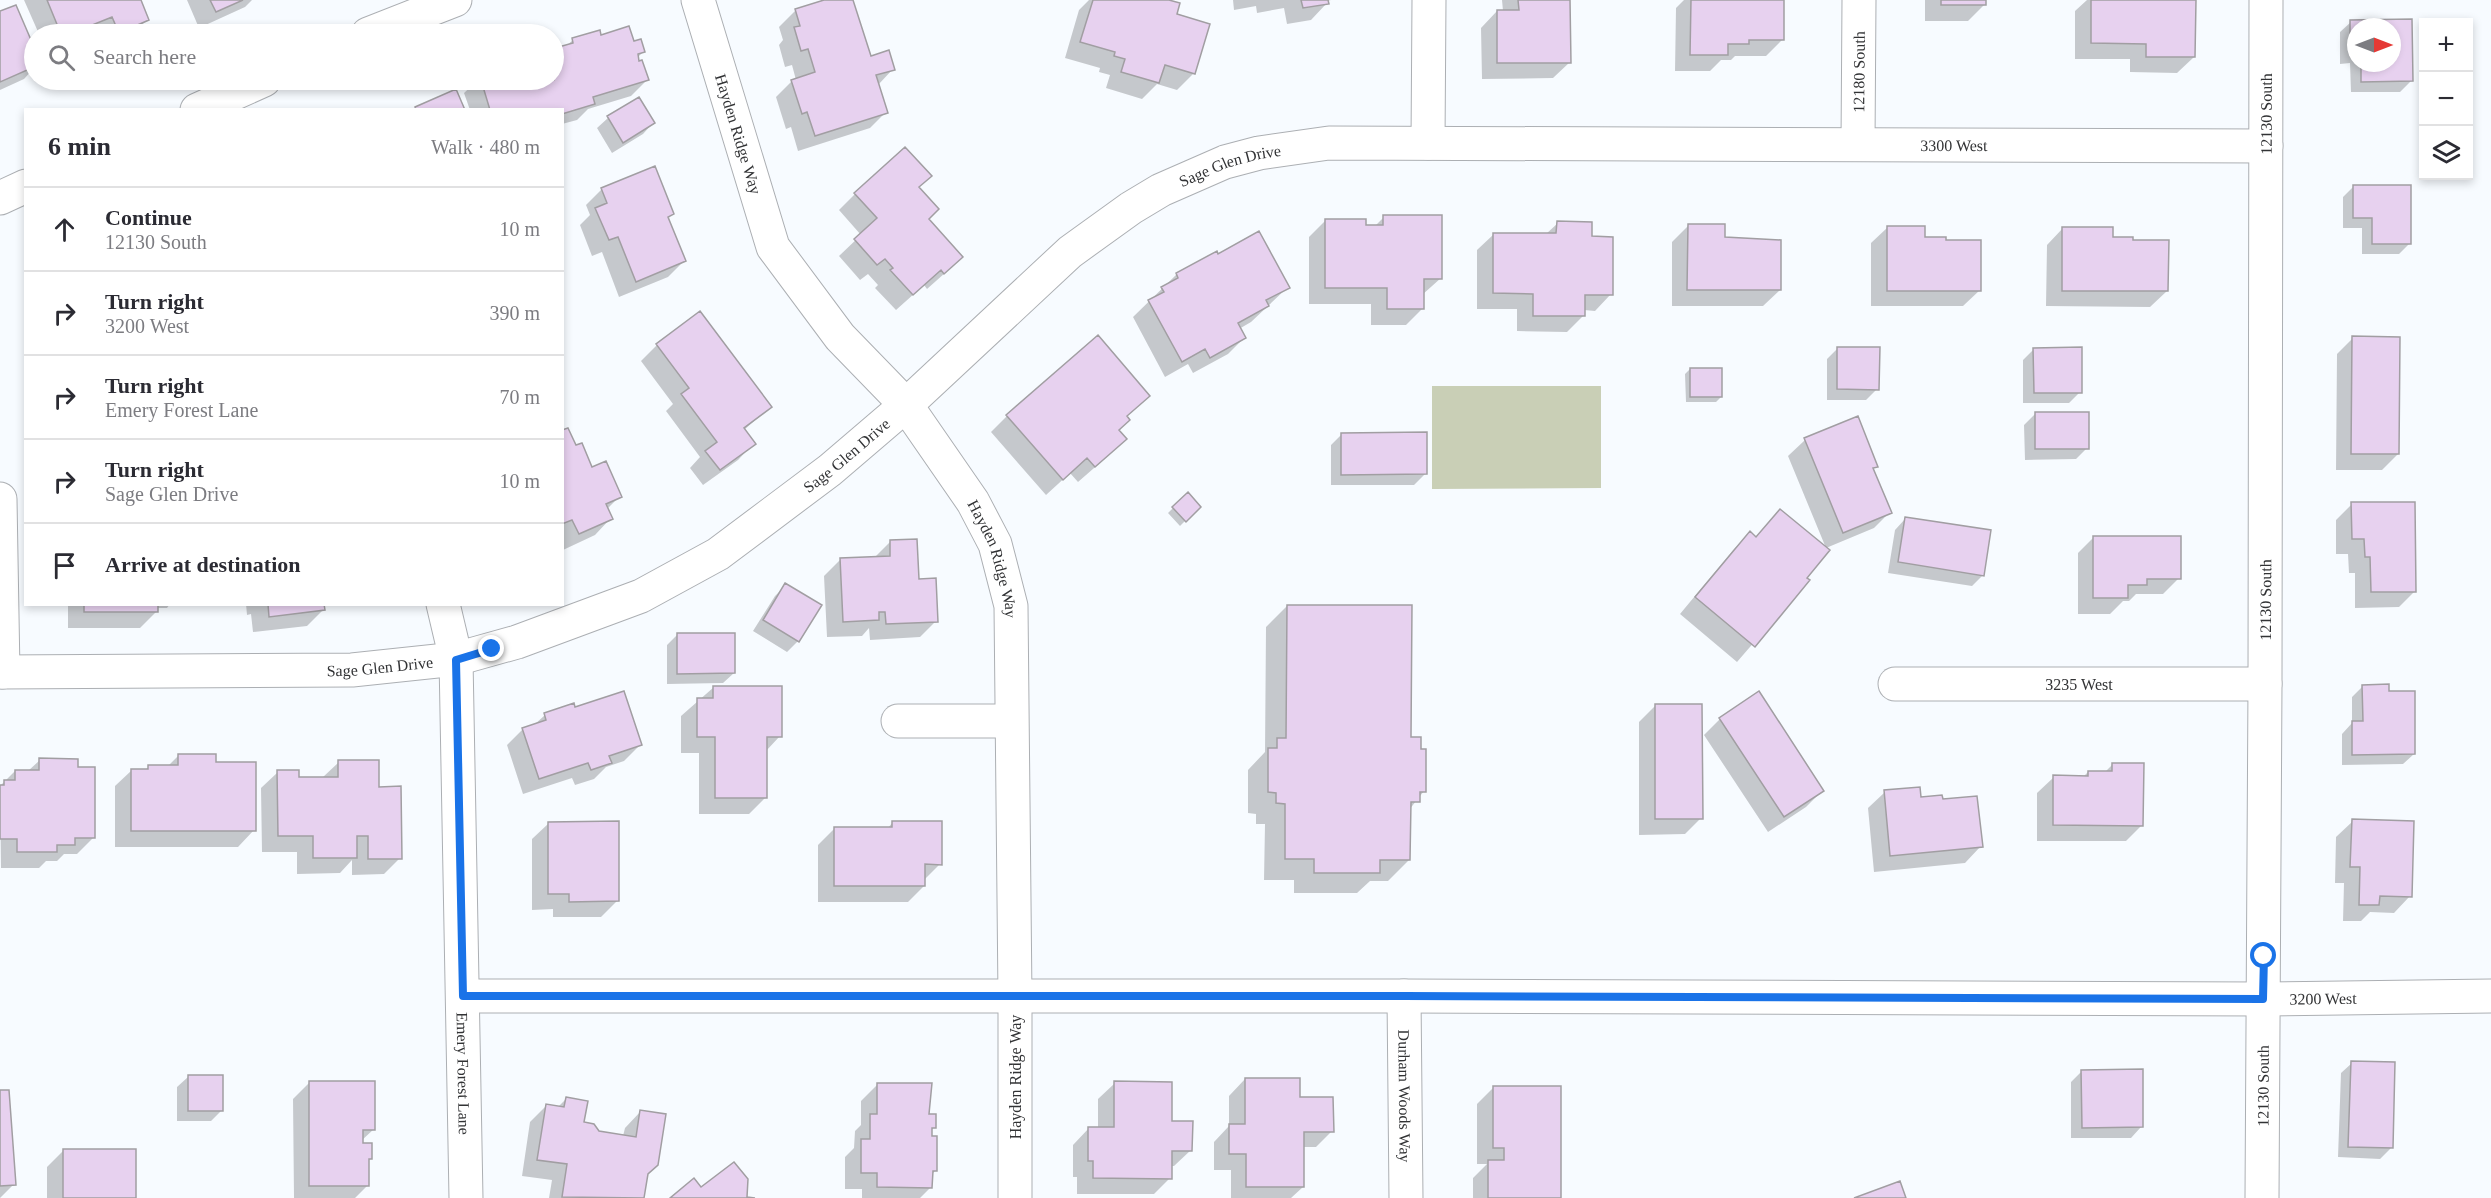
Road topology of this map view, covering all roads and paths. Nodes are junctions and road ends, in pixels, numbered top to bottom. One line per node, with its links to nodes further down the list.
1 (455, 0): 6 (street)
2 (698, 0): 15 (street, Hayden Ridge Way)
3 (1428, 0): 9 (street)
4 (1859, 0): 11 (street, 12180 South)
5 (2266, 0): 12 (street, 12130 South)
6 (394, 24)
7 (242, 90): 8 (street)
8 (201, 108)
9 (1428, 142): 10 (street, Sage Glen Drive); 15 (street, Sage Glen Drive)
10 (1641, 144): 11 (street, 3300 West)
11 (1858, 144): 12 (street, 3300 West)
12 (2266, 146): 21 (street, 12130 South)
13 (24, 187): 14 (street)
14 (0, 198)
15 (906, 405): 18 (street, Sage Glen Drive); 23 (street, Hayden Ridge Way)
16 (0, 499): 19 (street)
17 (443, 606): 18 (street, Emery Forest Lane)
18 (456, 660): 19 (street, Sage Glen Drive); 24 (street, Emery Forest Lane)
19 (2, 672)
20 (1895, 684): 21 (street, 3235 West)
21 (2265, 684): 28 (street, 12130 South)
22 (898, 722): 23 (street)
23 (1011, 722): 27 (street, Hayden Ridge Way)
24 (463, 996): 27 (street, 3200 West); 29 (street, Emery Forest Lane)
25 (1404, 996): 27 (street, 3200 West); 28 (street, 3200 West); 31 (street, Durham Woods Way)
26 (2491, 996): 28 (street, 3200 West)
27 (1015, 997): 30 (street, Hayden Ridge Way)
28 (2263, 999): 32 (street, 12130 South)
29 (466, 1198)
30 (1014, 1198)
31 (1406, 1198)
32 (2262, 1198)

